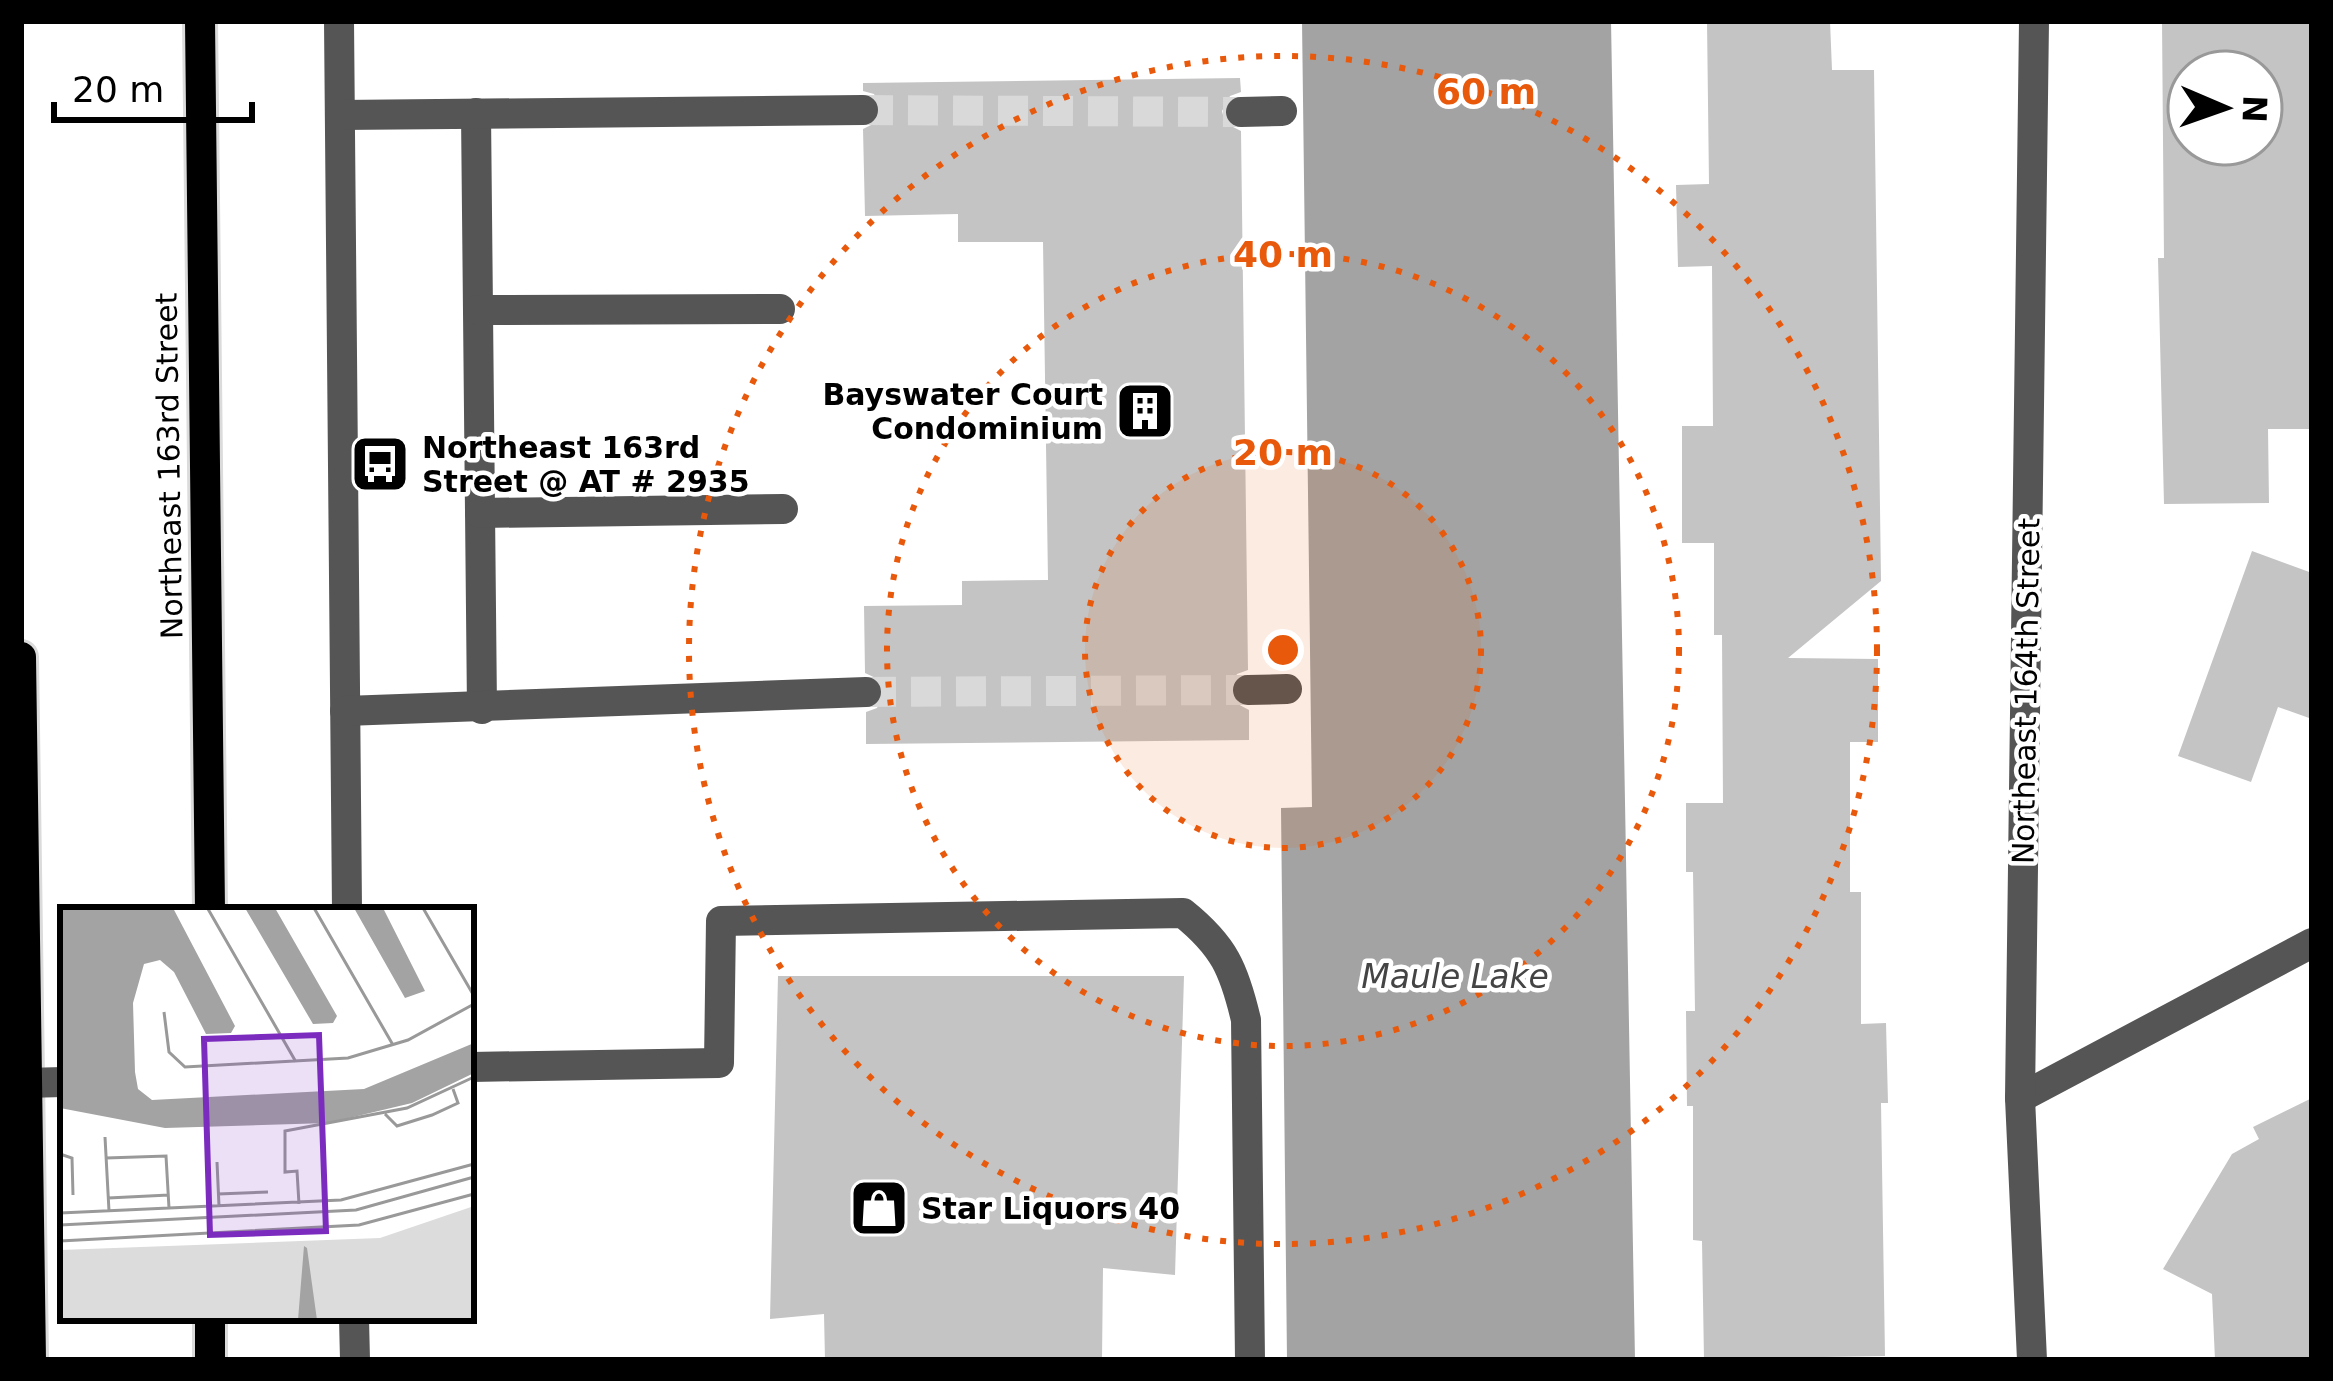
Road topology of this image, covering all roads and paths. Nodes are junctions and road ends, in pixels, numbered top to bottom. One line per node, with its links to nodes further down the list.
1 (200, 21): 19 (main road, Northeast 163rd Street)
2 (339, 21): 8 (street)
3 (2035, 21): 25 (street, Northeast 164th Street)
4 (863, 110): 7 (street)
5 (1282, 111): 6 (street)
6 (1241, 112)
7 (476, 113): 8 (street); 10 (street)
8 (340, 115): 18 (street)
9 (780, 309): 10 (street)
10 (478, 310): 12 (street)
11 (783, 509): 12 (street)
12 (481, 513): 17 (street)
13 (21, 657): 24 (main road)
14 (1287, 689): 15 (street)
15 (1249, 690)
16 (866, 692): 17 (street)
17 (482, 709): 18 (street)
18 (345, 711): 20 (street)
19 (210, 907)
20 (347, 907)
21 (2312, 943): 25 (street)
22 (474, 1067): 31 (street)
23 (60, 1082): 24 (street)
24 (26, 1083): 28 (main road)
25 (2020, 1098): 32 (street, Northeast 164th Street)
26 (210, 1321): 29 (main road)
27 (354, 1321): 30 (street)
28 (32, 1360)
29 (210, 1360)
30 (355, 1360)
31 (1250, 1360)
32 (2032, 1360)

